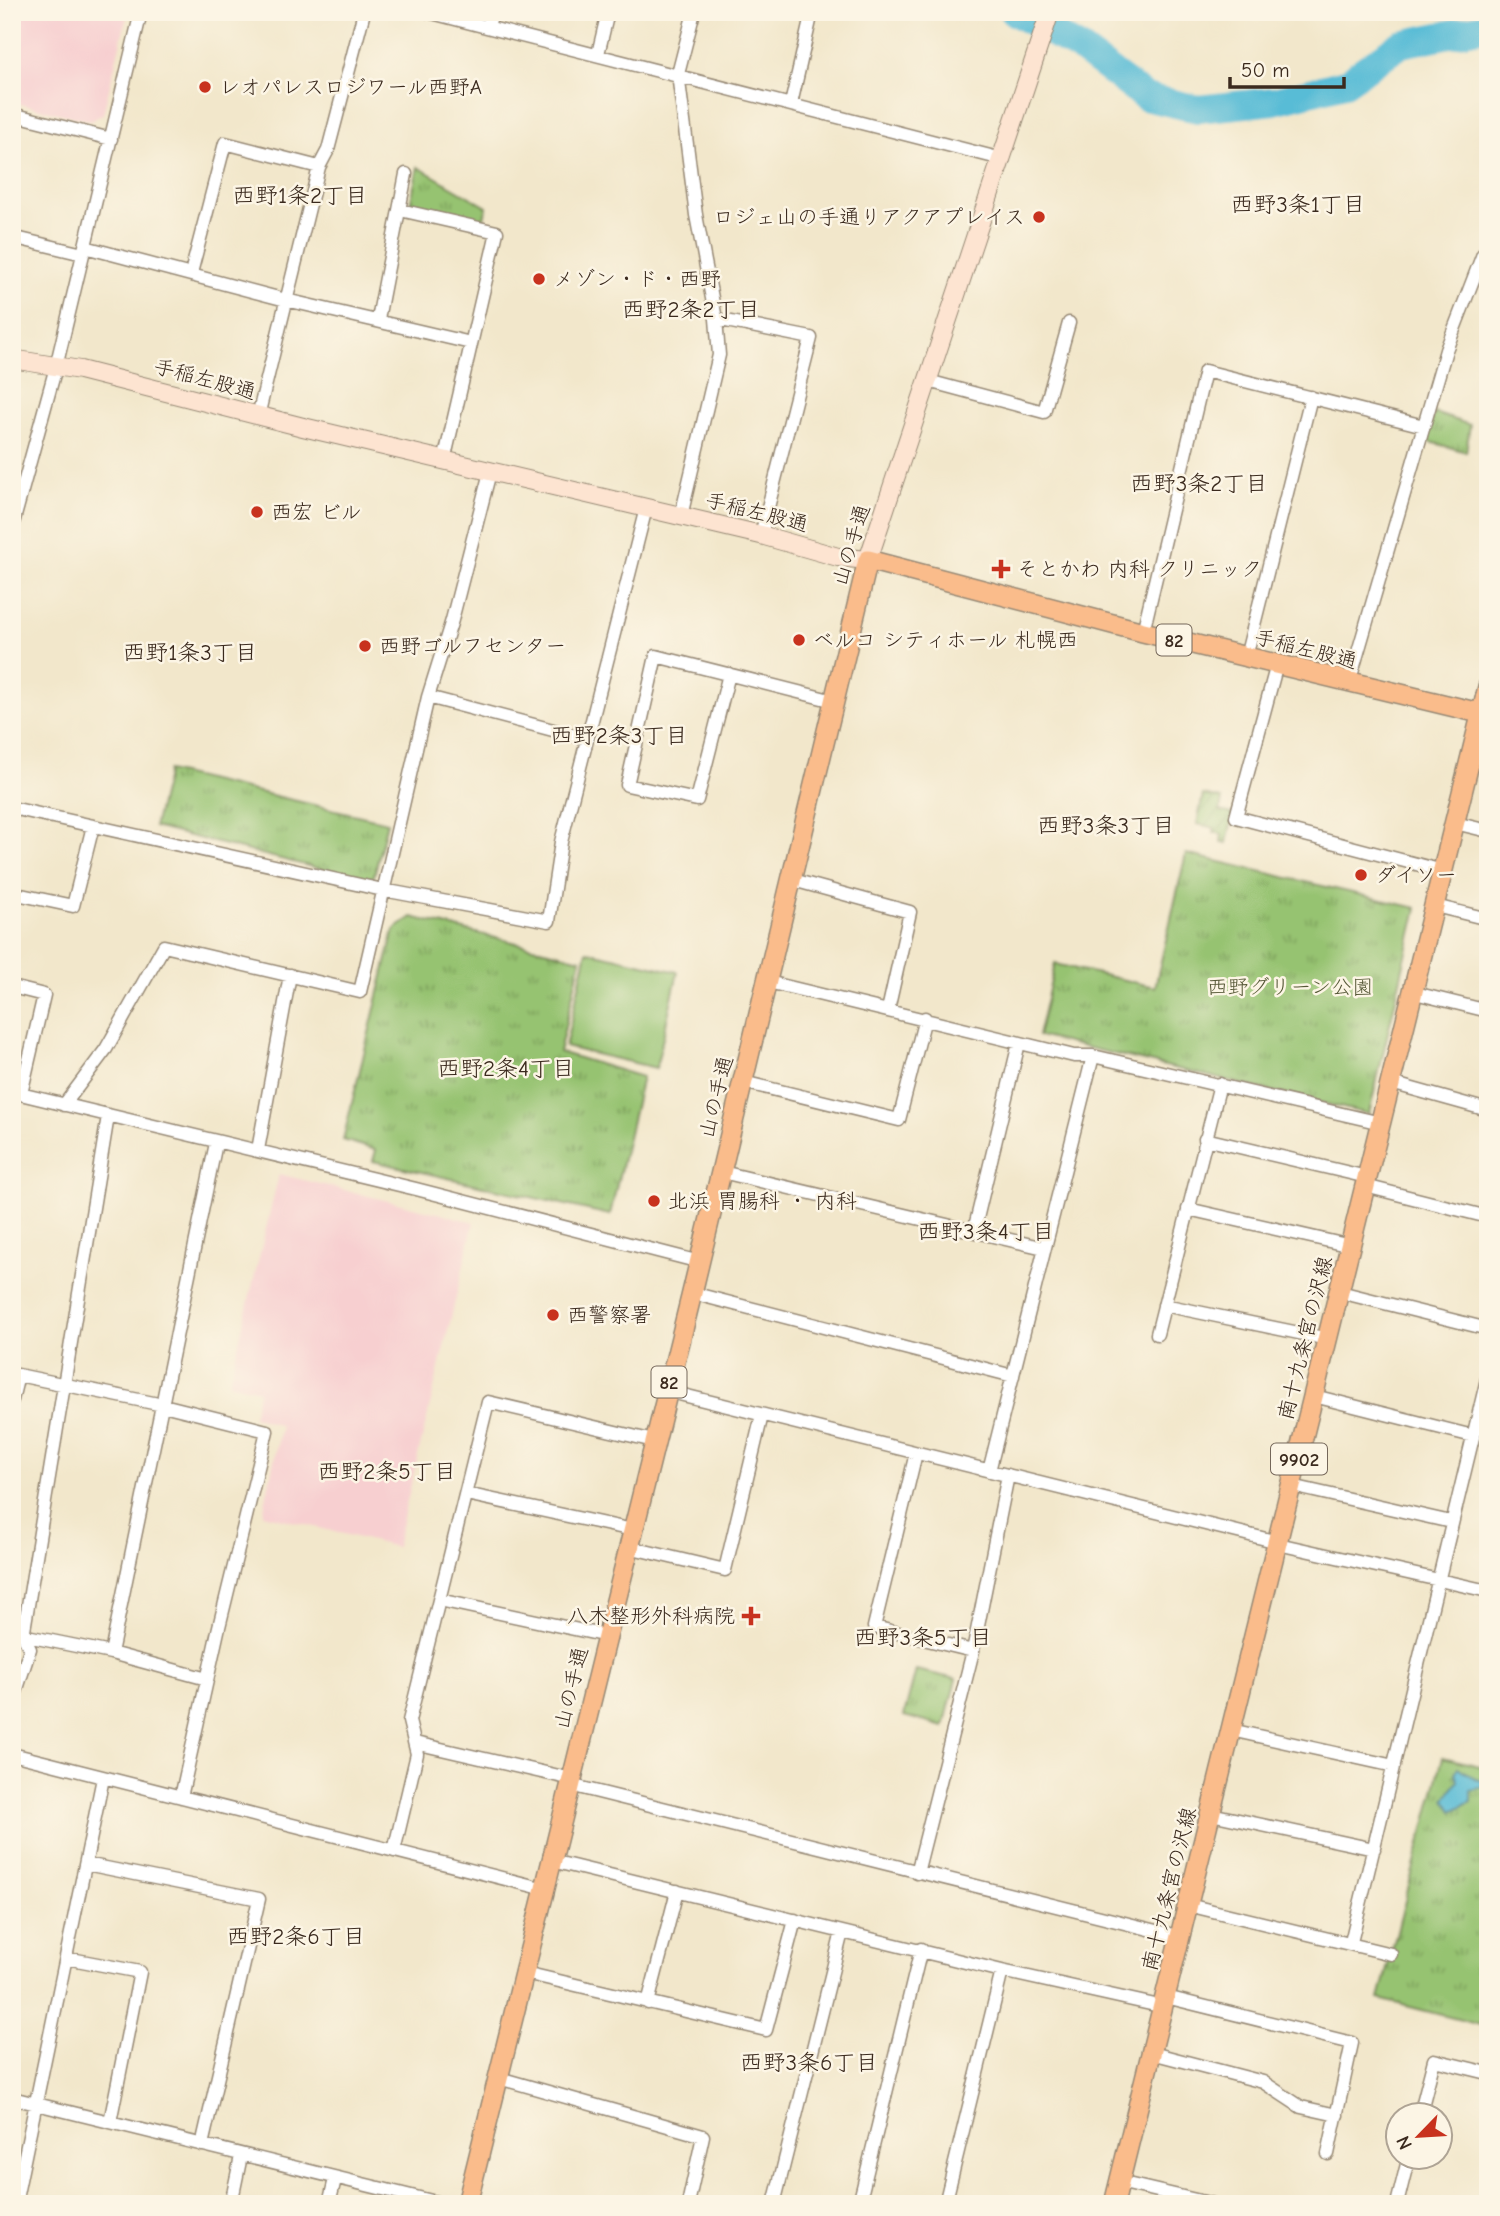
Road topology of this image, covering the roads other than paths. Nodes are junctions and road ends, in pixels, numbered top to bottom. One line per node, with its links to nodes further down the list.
1 (141, 12): 14 (street)
2 (364, 12): 16 (street)
3 (428, 12): 9 (street)
4 (492, 12): 9 (street)
5 (608, 12): 10 (street)
6 (694, 12): 11 (street)
7 (812, 12): 12 (street)
8 (1051, 12): 15 (street, 山の手通)
9 (488, 27): 10 (street)
10 (598, 54): 11 (street)
11 (678, 74): 12 (street); 25 (street)
12 (791, 104): 15 (street)
13 (12, 114): 14 (street)
14 (111, 139): 20 (street)
15 (1002, 159): 30 (street, 山の手通)
16 (319, 167): 22 (street); 23 (street)
17 (406, 174): 18 (street)
18 (400, 210): 24 (street); 27 (street)
19 (12, 237): 20 (street)
20 (84, 250): 22 (street); 29 (street)
21 (1483, 254): 33 (street)
22 (191, 273): 23 (street)
23 (286, 300): 24 (street); 32 (street)
24 (378, 319): 27 (street)
25 (716, 319): 37 (street); 39 (street)
26 (1069, 323): 30 (street)
27 (471, 343): 34 (street)
28 (12, 359): 29 (street, 手稲左股通)
29 (56, 367): 32 (street, 手稲左股通); 38 (street)
30 (928, 382): 40 (street, 山の手通)
31 (1311, 397): 33 (street); 41 (street); 42 (street)
32 (258, 416): 34 (street, 手稲左股通)
33 (1424, 426): 45 (street)
34 (444, 461): 35 (street, 手稲左股通)
35 (489, 472): 36 (street, 手稲左股通); 47 (street)
36 (646, 508): 37 (street, 手稲左股通); 50 (street)
37 (681, 516): 39 (street, 手稲左股通)
38 (12, 527)
39 (761, 535): 40 (street, 手稲左股通)
40 (868, 560): 41 (main road, 手稲左股通 / 82); 48 (main road, 山の手通 / 82)
41 (1143, 632): 42 (main road, 手稲左股通 / 82)
42 (1246, 657): 43 (main road, 手稲左股通 / 82)
43 (1277, 664): 45 (main road, 手稲左股通 / 82); 55 (street)
44 (729, 674): 44 (street); 48 (street)
45 (1349, 683): 49 (main road, 手稲左股通 / 82)
46 (1488, 687): 49 (main road, 南十九条宮の沢線 / 9902)
47 (428, 697): 50 (street); 57 (street)
48 (834, 701): 56 (main road, 山の手通 / 82)
49 (1484, 714): 52 (main road, 南十九条宮の沢線 / 9902)
50 (587, 739): 57 (street)
51 (12, 808): 53 (street)
52 (1455, 823): 54 (street); 55 (main road, 南十九条宮の沢線 / 9902)
53 (93, 826): 57 (street); 58 (street)
54 (1488, 831)
55 (1443, 871): 59 (main road, 南十九条宮の沢線 / 9902)
56 (793, 880): 62 (main road, 山の手通 / 82); 65 (street)
57 (383, 890): 61 (street)
58 (12, 892)
59 (1435, 906): 60 (street); 64 (main road, 南十九条宮の沢線 / 9902)
60 (1488, 919)
61 (290, 975): 74 (street); 80 (street)
62 (768, 982): 65 (street); 70 (main road, 山の手通 / 82)
63 (12, 987): 73 (street)
64 (1415, 993): 66 (street); 71 (main road, 南十九条宮の沢線 / 9902)
65 (888, 1010): 67 (street)
66 (1488, 1011)
67 (925, 1018): 68 (street); 70 (street)
68 (1019, 1043): 69 (street); 85 (street)
69 (1093, 1056): 72 (street); 87 (street)
70 (743, 1082): 81 (main road, 山の手通 / 82)
71 (1391, 1083): 75 (street); 77 (main road, 南十九条宮の沢線 / 9902)
72 (1220, 1084): 77 (street); 78 (street)
73 (16, 1093): 74 (street)
74 (64, 1105): 76 (street)
75 (1488, 1110)
76 (108, 1116): 79 (street); 97 (street)
77 (1381, 1124): 82 (main road, 南十九条宮の沢線 / 9902)
78 (1205, 1139): 82 (street); 83 (street)
79 (216, 1143): 80 (street); 101 (street)
80 (258, 1150): 88 (street)
81 (722, 1172): 85 (street); 88 (main road, 山の手通 / 82)
82 (1366, 1182): 84 (street); 86 (main road, 南十九条宮の沢線 / 9902)
83 (1188, 1209): 86 (street); 91 (street)
84 (1488, 1217)
85 (974, 1231): 87 (street)
86 (1351, 1246): 89 (main road, 南十九条宮の沢線 / 9902)
87 (1044, 1248): 96 (street)
88 (700, 1262): 90 (main road, 山の手通 / 82)
89 (1339, 1292): 92 (street); 94 (main road, 南十九条宮の沢線 / 9902)
90 (692, 1293): 96 (street); 98 (main road, 山の手通 / 82)
91 (1164, 1305): 93 (street); 94 (street)
92 (1488, 1329)
93 (1157, 1334)
94 (1328, 1339): 99 (main road, 南十九条宮の沢線 / 9902)
95 (1488, 1375): 103 (street)
96 (1013, 1376): 106 (street)
97 (64, 1385): 100 (street); 101 (street); 116 (street)
98 (667, 1391): 102 (street); 104 (main road, 山の手通 / 82)
99 (1314, 1396): 103 (street); 108 (main road, 南十九条宮の沢線 / 9902)
100 (12, 1401)
101 (163, 1405): 119 (street); 120 (street)
102 (762, 1415): 105 (street); 111 (street)
103 (1472, 1436): 110 (street)
104 (654, 1441): 109 (street); 111 (main road, 山の手通 / 82)
105 (916, 1453): 106 (street); 118 (street)
106 (989, 1471): 107 (street)
107 (1008, 1475): 112 (street); 118 (street)
108 (1292, 1486): 110 (street); 112 (main road, 南十九条宮の沢線 / 9902)
109 (466, 1494): 111 (street); 115 (street)
110 (1451, 1522): 113 (street)
111 (631, 1539): 117 (main road, 山の手通 / 82)
112 (1278, 1543): 113 (street); 122 (main road, 南十九条宮の沢線 / 9902)
113 (1436, 1581): 114 (street); 125 (street)
114 (1488, 1591)
115 (439, 1600): 117 (street); 123 (street)
116 (18, 1634): 119 (street); 121 (street)
117 (607, 1636): 127 (main road, 山の手通 / 82)
118 (973, 1651): 134 (street)
119 (111, 1653): 120 (street)
120 (207, 1679): 128 (street)
121 (12, 1704)
122 (1231, 1730): 125 (street); 129 (main road, 南十九条宮の沢線 / 9902)
123 (415, 1743): 127 (street); 131 (street)
124 (12, 1754): 126 (street)
125 (1394, 1766): 130 (street)
126 (103, 1777): 128 (street); 133 (street)
127 (571, 1782): 132 (main road, 山の手通 / 82); 134 (street)
128 (181, 1797): 131 (street)
129 (1211, 1814): 130 (street); 137 (main road, 南十九条宮の沢線 / 9902)
130 (1374, 1849): 141 (street)
131 (394, 1851): 135 (street)
132 (552, 1861): 135 (main road, 山の手通 / 82); 136 (street)
133 (86, 1864): 144 (street); 157 (street)
134 (917, 1873): 140 (street)
135 (545, 1889): 146 (main road, 山の手通 / 82)
136 (677, 1891): 138 (street); 148 (street)
137 (1188, 1905): 140 (main road, 南十九条宮の沢線 / 9902); 141 (street)
138 (795, 1920): 139 (street); 148 (street)
139 (842, 1932): 142 (street); 169 (street)
140 (1181, 1937): 147 (main road, 南十九条宮の沢線 / 9902)
141 (1351, 1942): 143 (street)
142 (921, 1949): 145 (street); 170 (street)
143 (1391, 1954)
144 (66, 1958): 154 (street); 156 (street)
145 (1002, 1971): 147 (street); 171 (street)
146 (525, 1973): 148 (street); 151 (main road, 山の手通 / 82)
147 (1165, 2002): 149 (main road, 南十九条宮の沢線 / 9902); 155 (street)
148 (648, 2003)
149 (1152, 2053): 155 (street); 162 (main road, 南十九条宮の沢線 / 9902)
150 (1488, 2073): 153 (street)
151 (499, 2078): 167 (main road, 山の手通 / 82); 168 (street)
152 (12, 2098): 154 (street)
153 (1424, 2100)
154 (36, 2104): 156 (street); 163 (street)
155 (1337, 2115): 158 (street)
156 (110, 2122): 157 (street)
157 (202, 2145): 159 (street)
158 (1328, 2154)
159 (241, 2156): 161 (street); 164 (street)
160 (1406, 2170): 174 (street)
161 (335, 2179): 165 (street); 166 (street)
162 (1119, 2182): 172 (main road, 南十九条宮の沢線 / 9902); 173 (street)
163 (15, 2204)
164 (231, 2204)
165 (329, 2204)
166 (444, 2204)
167 (467, 2204)
168 (688, 2204)
169 (774, 2204)
170 (859, 2204)
171 (945, 2204)
172 (1114, 2204)
173 (1213, 2204)
174 (1397, 2204)

